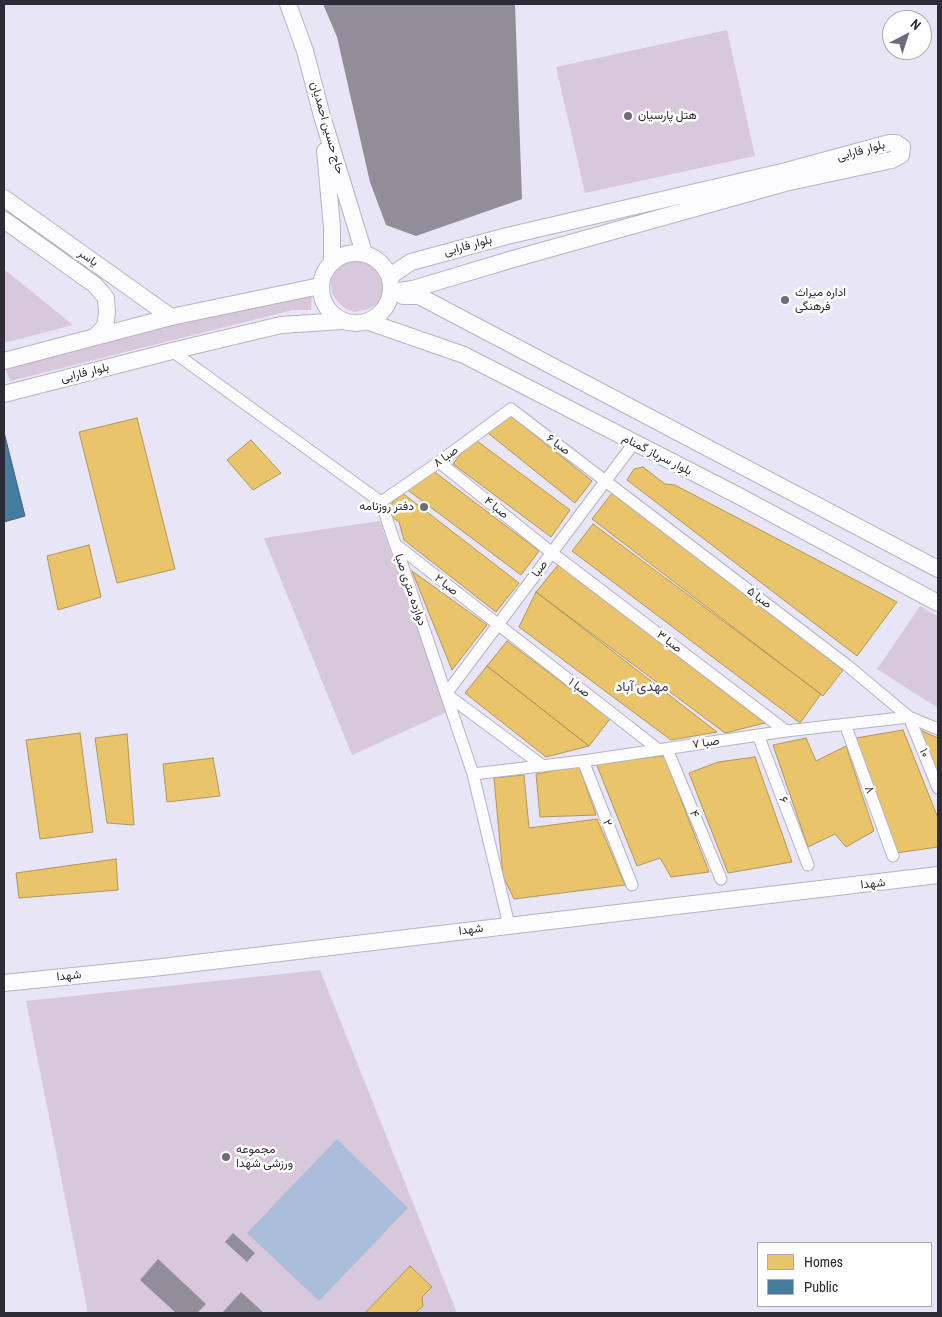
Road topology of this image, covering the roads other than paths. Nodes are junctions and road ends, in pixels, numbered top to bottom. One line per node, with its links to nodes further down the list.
1 (288, 4): 2 (main road, حاج حسین احمدیان)
2 (322, 116): 7 (main road, حاج حسین احمدیان); 9 (main road)
3 (785, 177): 3 (main road, بلوار فارابی); 6 (main road, بلوار فارابی); 8 (main road, بلوار فارابی)
4 (4, 198): 12 (main road, یاسر)
5 (4, 220): 15 (main road, یاسر)
6 (507, 236): 8 (main road); 11 (main road, بلوار فارابی)
7 (364, 253): 9 (main road); 11 (main road)
8 (513, 259): 11 (main road, بلوار فارابی)
9 (332, 262): 10 (main road)
10 (320, 286): 12 (main road); 13 (main road)
11 (391, 288): 14 (main road); 26 (main road)
12 (171, 317): 15 (main road)
13 (342, 321): 14 (main road); 16 (main road, بلوار فارابی)
14 (369, 322): 20 (main road, بلوار سرباز گمنام)
15 (95, 337): 17 (main road)
16 (172, 351): 18 (main road, بلوار فارابی); 23 (street)
17 (4, 361)
18 (4, 394)
19 (511, 408): 21 (street, صبا ۸); 22 (street, صبا ۶)
20 (634, 444): 22 (street, صبا); 27 (main road, بلوار سرباز گمنام)
21 (439, 462): 23 (street, صبا ۸); 25 (street, صبا ۴)
22 (606, 481): 25 (street, صبا); 30 (street, صبا ۵)
23 (380, 502): 24 (street, دوازده متری صبا)
24 (395, 544): 28 (street, صبا ۲); 29 (street, دوازده متری صبا)
25 (552, 553): 28 (street, صبا); 33 (street, صبا ۳)
26 (938, 569)
27 (938, 603)
28 (498, 625): 29 (street, صبا); 35 (street, صبا ۱)
29 (446, 694): 37 (street); 38 (street, دوازده متری صبا)
30 (909, 717): 31 (street, صبا ۷); 32 (street, صبا ۷); 39 (street, ۱۰)
31 (844, 724): 33 (street, صبا ۷); 40 (street, ۸)
32 (938, 729)
33 (786, 731): 34 (street, صبا ۷)
34 (758, 735): 35 (street, صبا ۷); 41 (street, ۶)
35 (663, 749): 36 (street, صبا ۷); 43 (street, ۴)
36 (583, 761): 37 (street, صبا ۷); 44 (street, ۲)
37 (543, 766): 38 (street, صبا ۷)
38 (473, 774): 45 (street, دوازده متری صبا)
39 (938, 788)
40 (893, 856)
41 (808, 865)
42 (938, 876): 45 (main road, شهدا)
43 (721, 879)
44 (632, 885)
45 (509, 925): 46 (main road, شهدا)
46 (4, 983)

